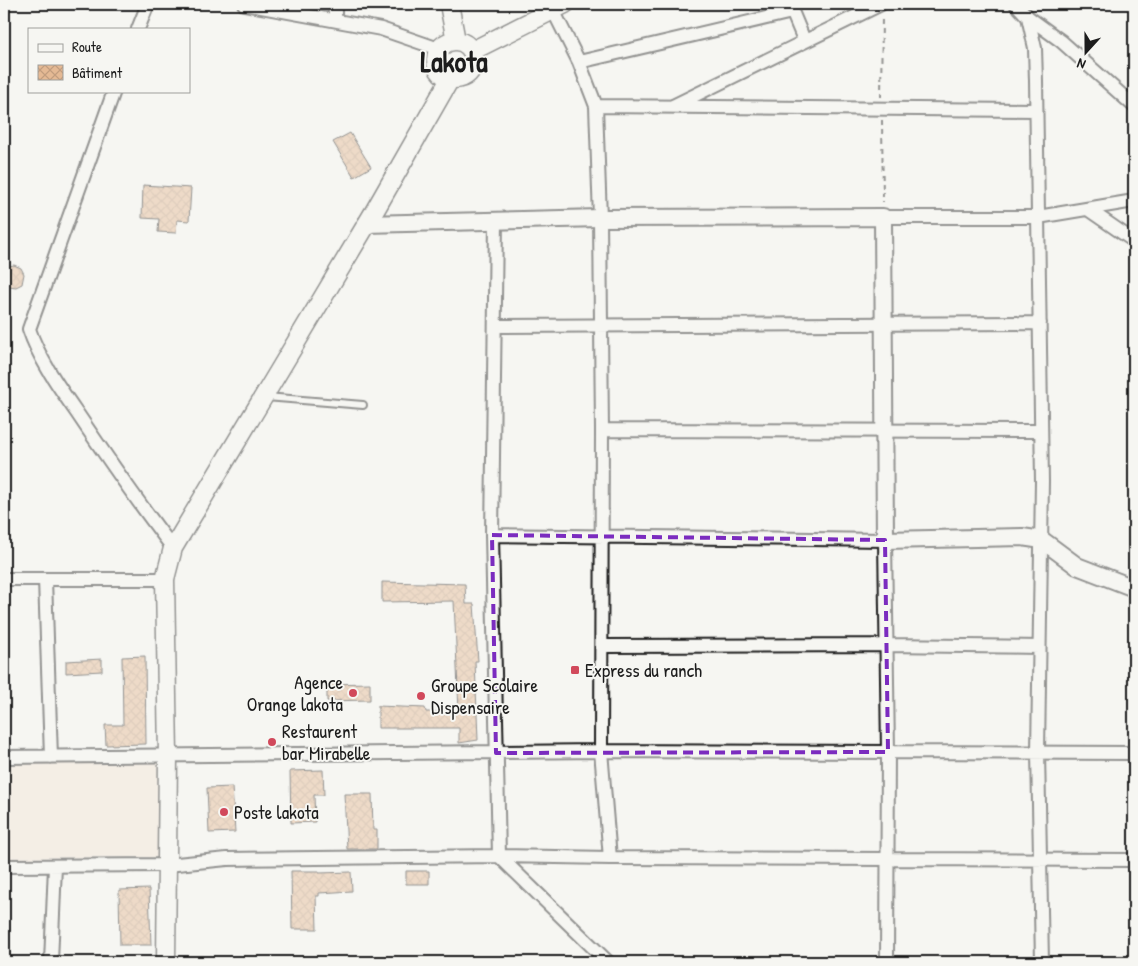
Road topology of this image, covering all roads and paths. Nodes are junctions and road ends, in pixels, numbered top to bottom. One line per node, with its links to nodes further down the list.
1 (148, 4): 11 (street)
2 (244, 4): 10 (street)
3 (335, 4): 10 (street)
4 (449, 4): 13 (main road)
5 (881, 4): 12 (street)
6 (1016, 4): 9 (street)
7 (559, 7): 15 (main road); 16 (street)
8 (790, 8): 12 (street); 16 (street)
9 (1028, 17): 20 (street); 22 (street)
10 (336, 20): 14 (street)
11 (138, 28)
12 (804, 40): 21 (street)
13 (456, 41): 14 (main road); 15 (main road)
14 (439, 49): 17 (main road)
15 (472, 51): 17 (main road)
16 (579, 62): 19 (street)
17 (450, 79): 29 (main road)
18 (114, 92): 44 (street)
19 (596, 106): 21 (street); 27 (street)
20 (1134, 106)
21 (670, 107): 22 (street)
22 (1036, 110): 26 (street)
23 (1134, 201): 24 (street)
24 (1089, 210): 26 (street); 30 (street)
25 (883, 217): 26 (street); 27 (street); 34 (street)
26 (1038, 217): 31 (street)
27 (600, 218): 28 (street); 32 (street)
28 (496, 222): 29 (street); 33 (street)
29 (366, 224): 35 (main road)
30 (1134, 241)
31 (1040, 323): 34 (street); 39 (street)
32 (600, 324): 33 (street); 34 (street); 37 (street)
33 (495, 326): 40 (street)
34 (885, 326): 38 (street)
35 (262, 397): 36 (lane); 44 (main road)
36 (364, 405)
37 (602, 430): 38 (street); 41 (street)
38 (883, 430): 39 (street); 42 (street)
39 (1040, 431): 43 (street)
40 (492, 535): 41 (street); 55 (street)
41 (602, 535): 42 (street); 50 (street)
42 (885, 540): 43 (street); 49 (street)
43 (1042, 540): 48 (street); 51 (street)
44 (173, 548): 46 (main road)
45 (46, 579): 46 (street); 47 (street); 59 (street)
46 (165, 579): 57 (main road)
47 (4, 580)
48 (1134, 588)
49 (886, 645): 50 (street); 51 (street); 53 (street)
50 (603, 646): 52 (street)
51 (1039, 647): 54 (street)
52 (601, 751): 53 (street); 55 (street); 61 (street)
53 (888, 752): 54 (street); 62 (street)
54 (1038, 752): 56 (street); 63 (street)
55 (496, 753): 57 (street); 60 (street)
56 (1134, 753)
57 (168, 756): 59 (street); 65 (main road)
58 (4, 757): 59 (street)
59 (52, 757)
60 (499, 856): 61 (street); 65 (street); 70 (street)
61 (610, 858): 62 (street)
62 (887, 858): 63 (street); 71 (street)
63 (1041, 860): 64 (street); 72 (street)
64 (1134, 860)
65 (167, 865): 67 (street); 68 (main road)
66 (4, 866): 67 (street)
67 (55, 866): 69 (street)
68 (164, 961)
69 (52, 962)
70 (607, 962)
71 (887, 962)
72 (1042, 962)

